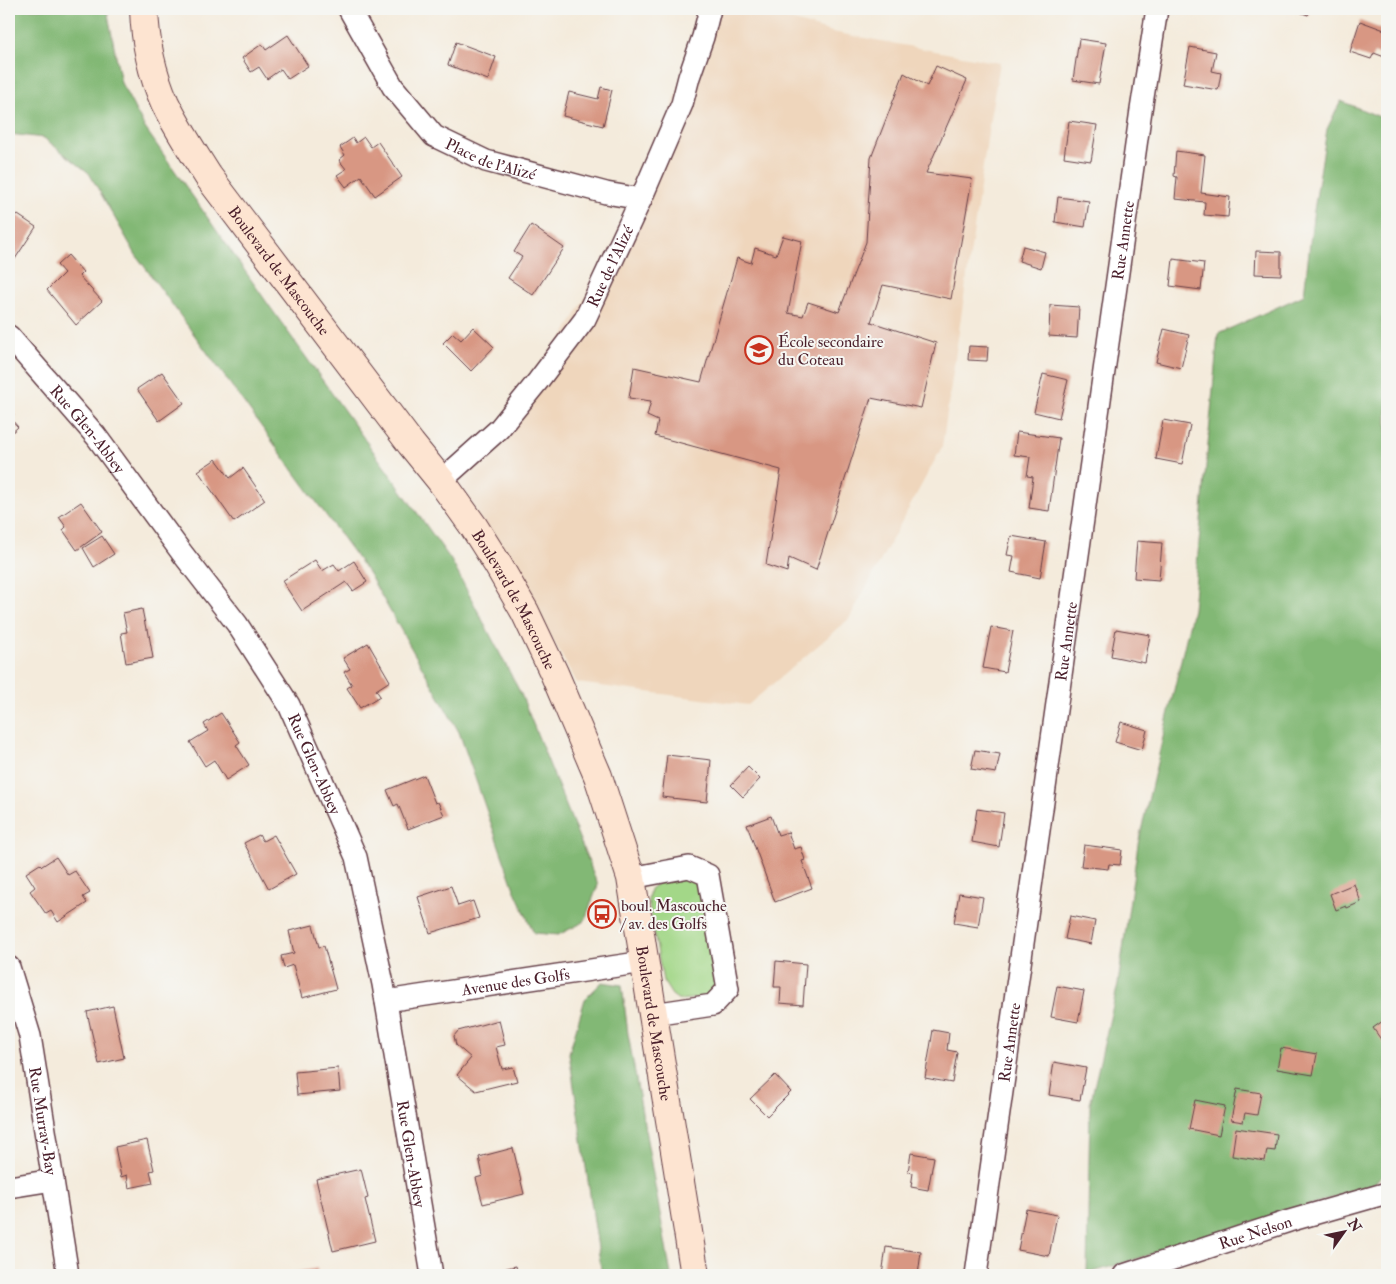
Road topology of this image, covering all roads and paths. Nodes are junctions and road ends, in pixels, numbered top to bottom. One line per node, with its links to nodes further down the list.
1 (144, 9): 7 (street, Boulevard de Mascouche)
2 (349, 9): 5 (street, Place de l'Alizé)
3 (710, 9): 5 (street, Rue de l'Alizé)
4 (1156, 9): 19 (street, Rue Annette)
5 (641, 199): 7 (street, Rue de l'Alizé)
6 (9, 336): 11 (street, Rue Glen-Abbey)
7 (441, 481): 8 (street, Boulevard de Mascouche)
8 (631, 878): 9 (street, Boulevard de Mascouche); 12 (street)
9 (644, 962): 11 (street, Avenue des Golfs); 12 (street, Boulevard de Mascouche)
10 (9, 967): 13 (street, Rue Murray-Bay)
11 (386, 1001): 17 (street, Rue Glen-Abbey)
12 (653, 1014): 18 (street, Boulevard de Mascouche)
13 (53, 1180): 14 (street); 16 (street, Rue Murray-Bay)
14 (9, 1188)
15 (1387, 1193): 20 (street, Rue Nelson)
16 (68, 1275)
17 (432, 1275)
18 (695, 1275)
19 (976, 1275)
20 (1124, 1275)

